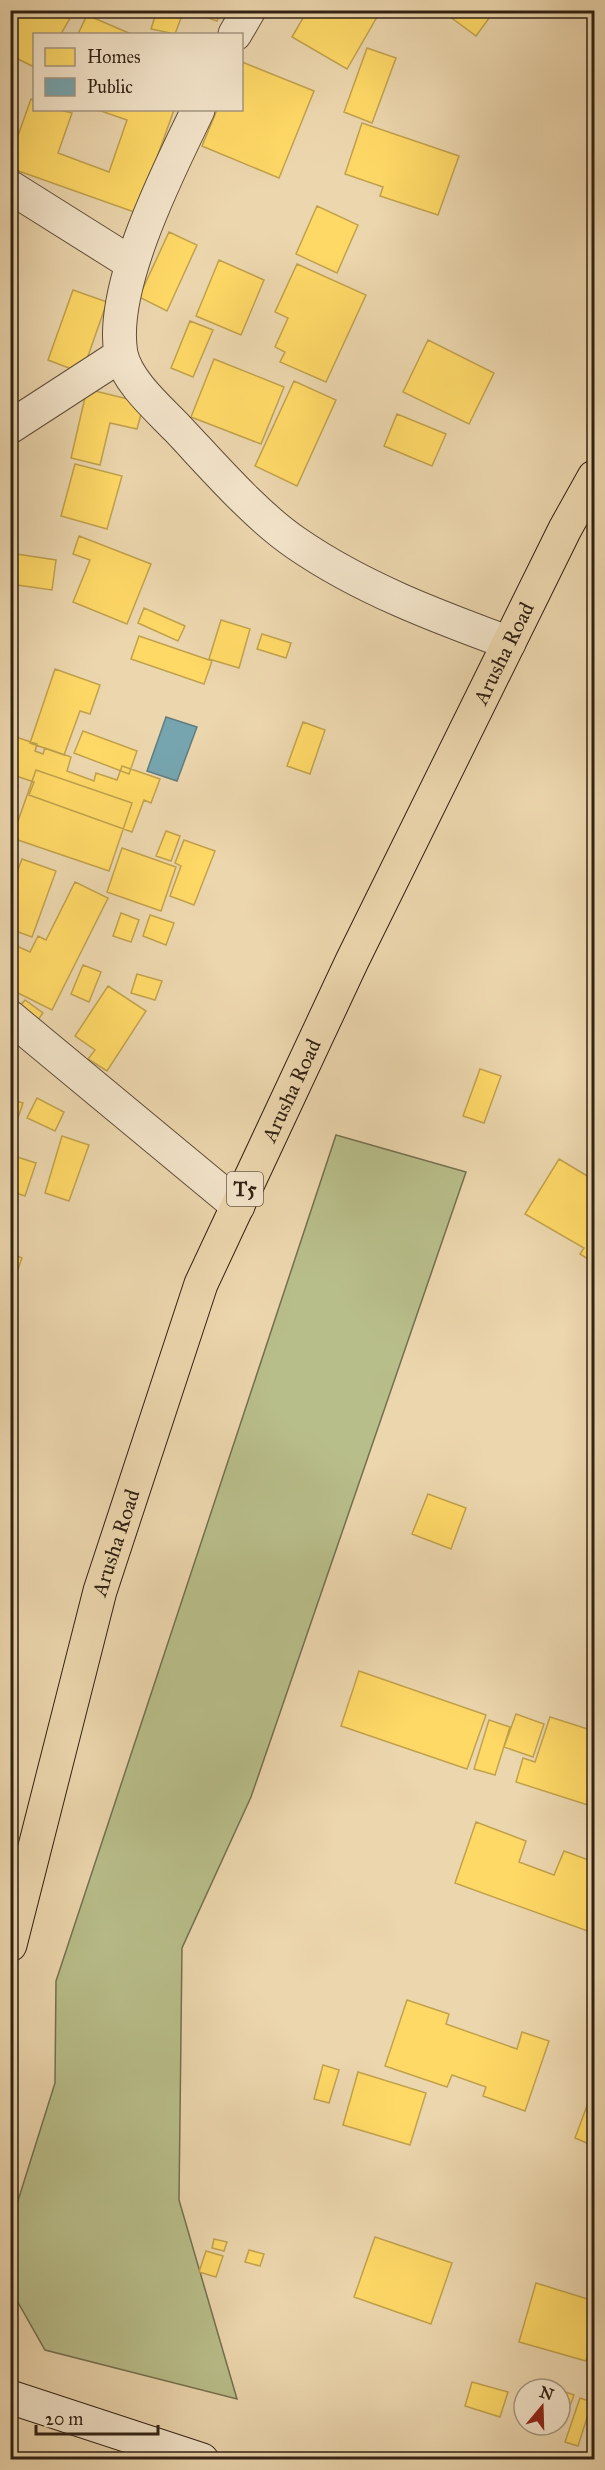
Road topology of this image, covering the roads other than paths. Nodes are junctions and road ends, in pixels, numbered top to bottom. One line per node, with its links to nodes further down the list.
1 (249, 10): 2 (street)
2 (236, 33)
3 (198, 111): 5 (street)
4 (10, 187): 5 (street)
5 (131, 263): 6 (street)
6 (121, 355): 7 (street); 9 (street)
7 (10, 427)
8 (594, 477): 9 (highway, Arusha Road / T5)
9 (509, 643): 11 (highway, Arusha Road / T5)
10 (10, 1017): 11 (street)
11 (237, 1206): 12 (highway, Arusha Road / T5)
12 (10, 1945)
13 (10, 2397): 14 (street)
14 (202, 2460)

